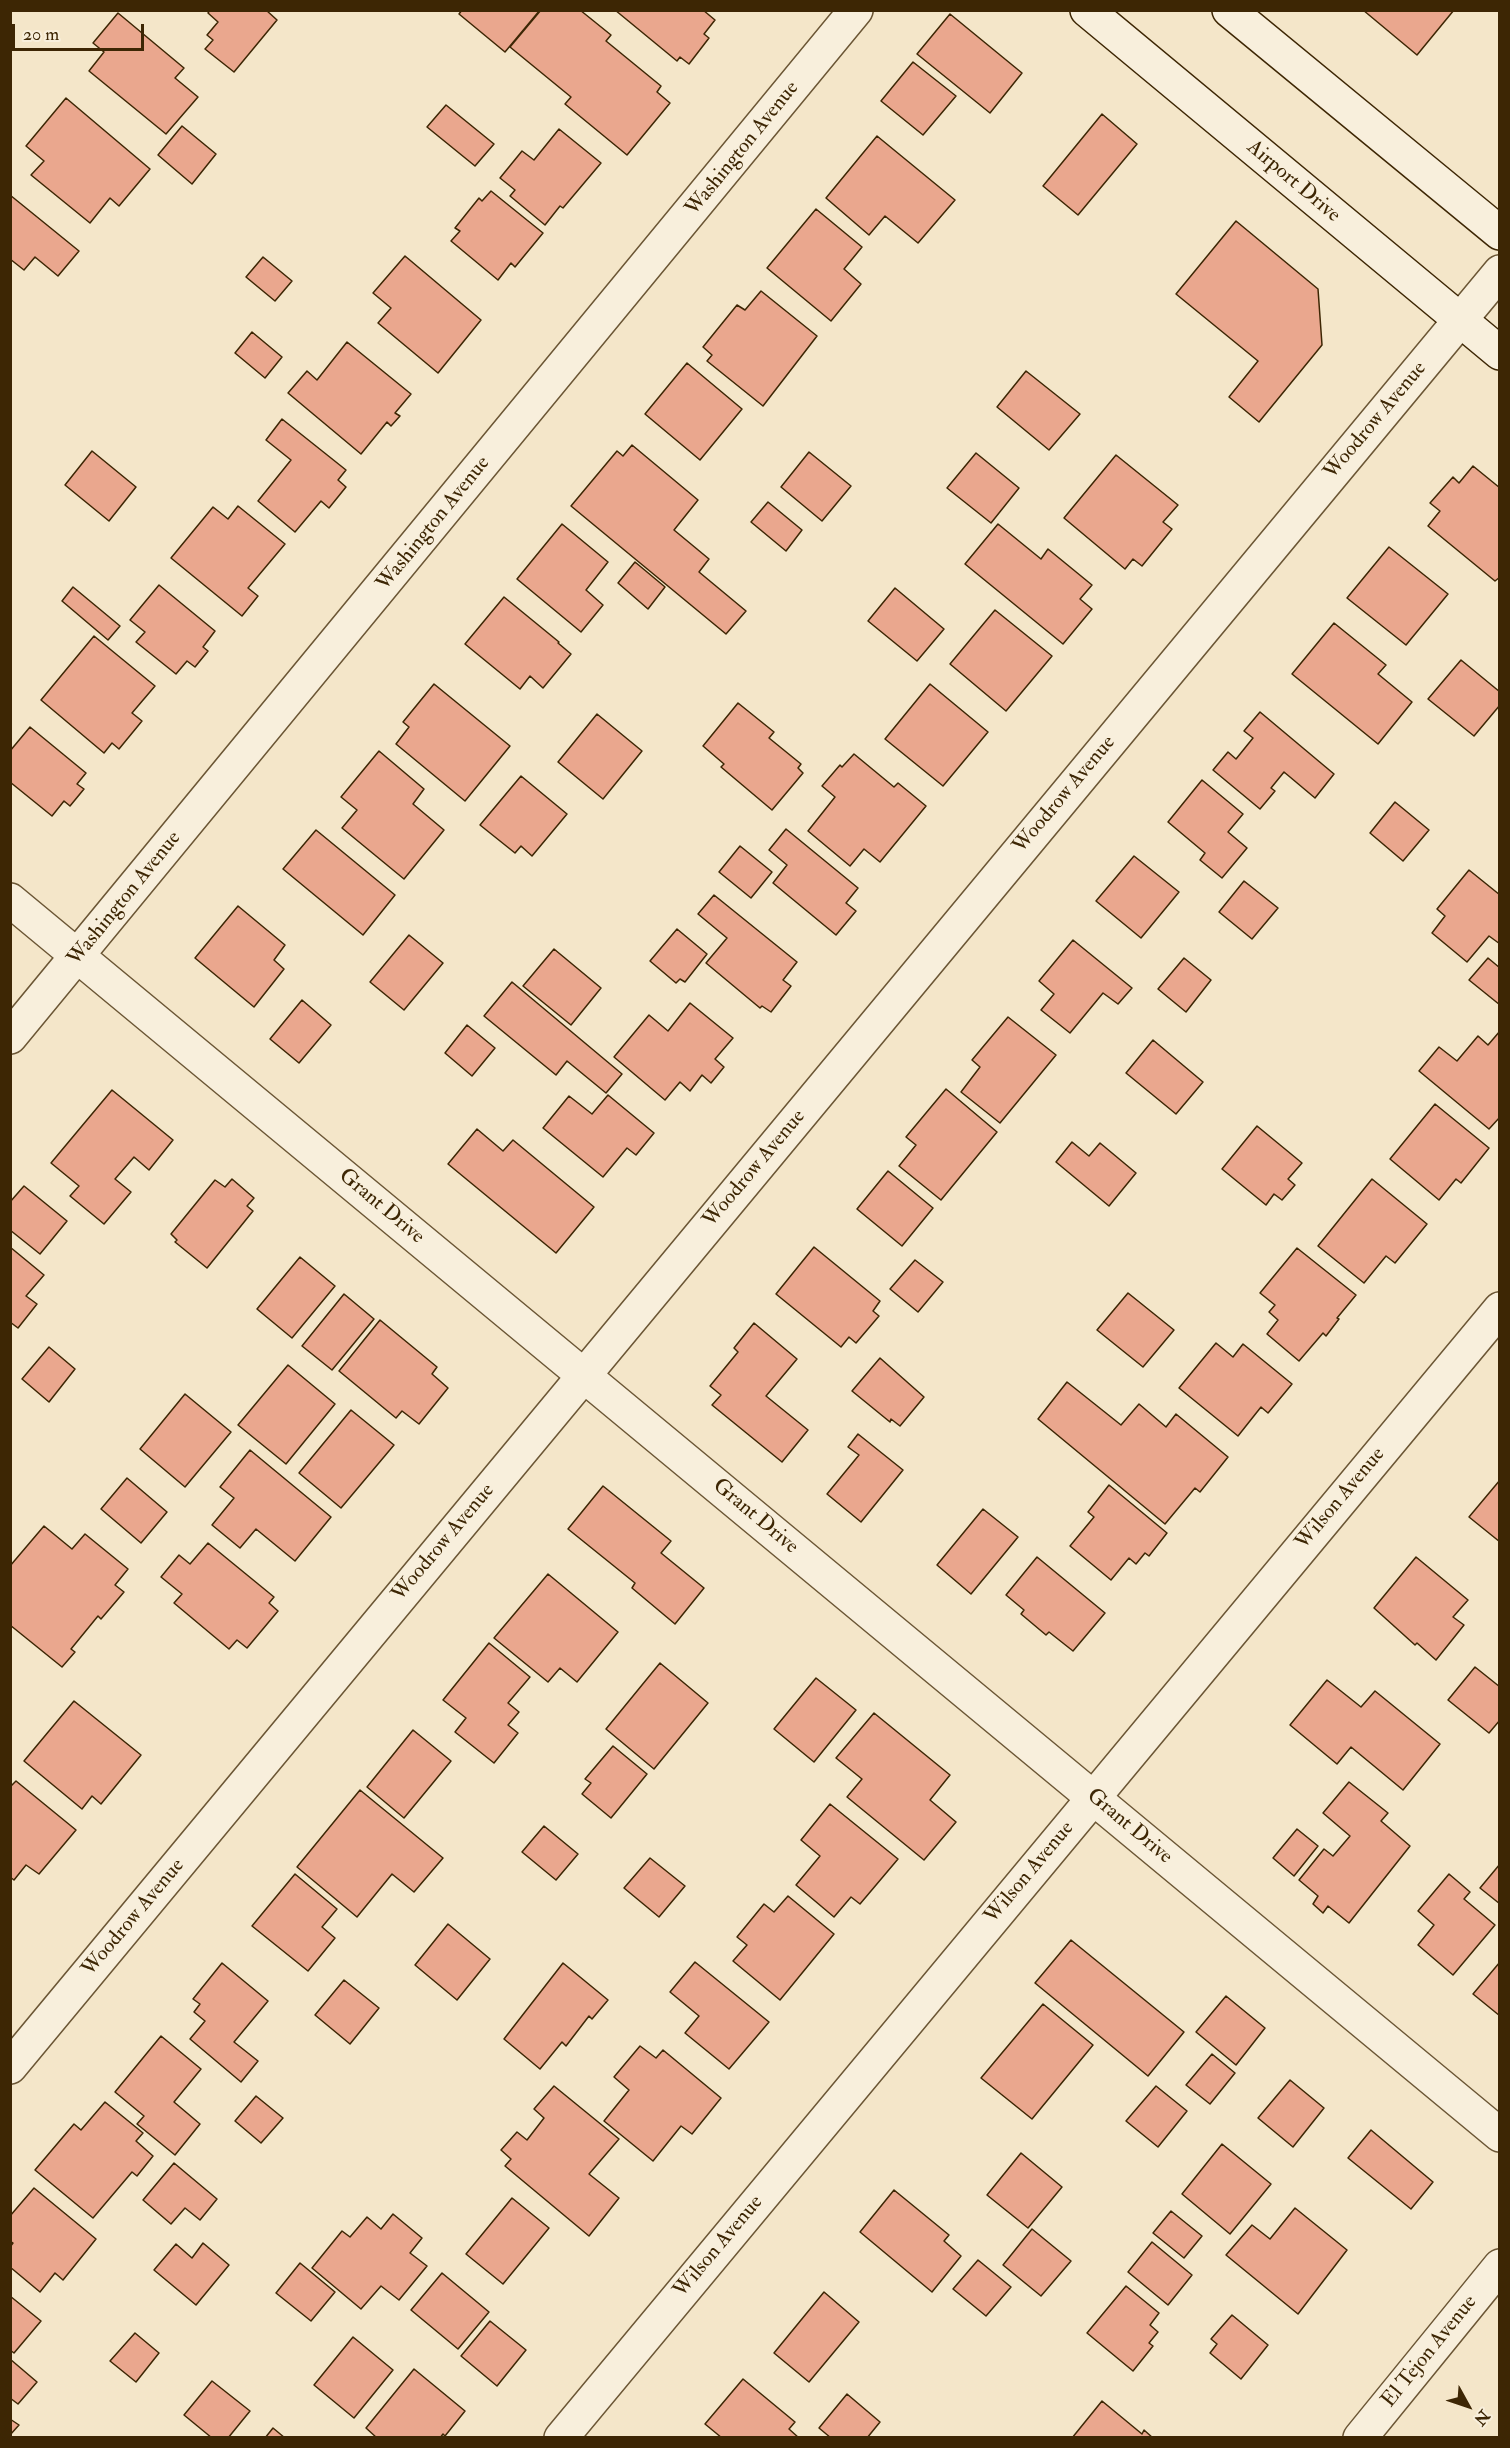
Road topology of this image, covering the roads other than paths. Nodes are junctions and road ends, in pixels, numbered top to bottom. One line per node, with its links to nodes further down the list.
1 (856, 10): 9 (street, Washington Avenue)
2 (1087, 10): 6 (street, Airport Drive)
3 (1229, 10): 4 (street)
4 (1500, 233)
5 (1500, 272): 6 (street, Woodrow Avenue)
6 (1460, 320): 7 (street, Airport Drive); 12 (street, Woodrow Avenue)
7 (1500, 353)
8 (10, 900): 9 (street, Grant Drive)
9 (78, 956): 10 (street, Washington Avenue); 12 (street, Grant Drive)
10 (10, 1037)
11 (1500, 1309): 13 (street, Wilson Avenue)
12 (584, 1375): 13 (street, Grant Drive); 14 (street, Woodrow Avenue)
13 (1092, 1797): 15 (street, Grant Drive); 17 (street, Wilson Avenue)
14 (10, 2067)
15 (1500, 2134)
16 (1500, 2265): 18 (street, El Tejon Avenue)
17 (561, 2438)
18 (1360, 2438)

